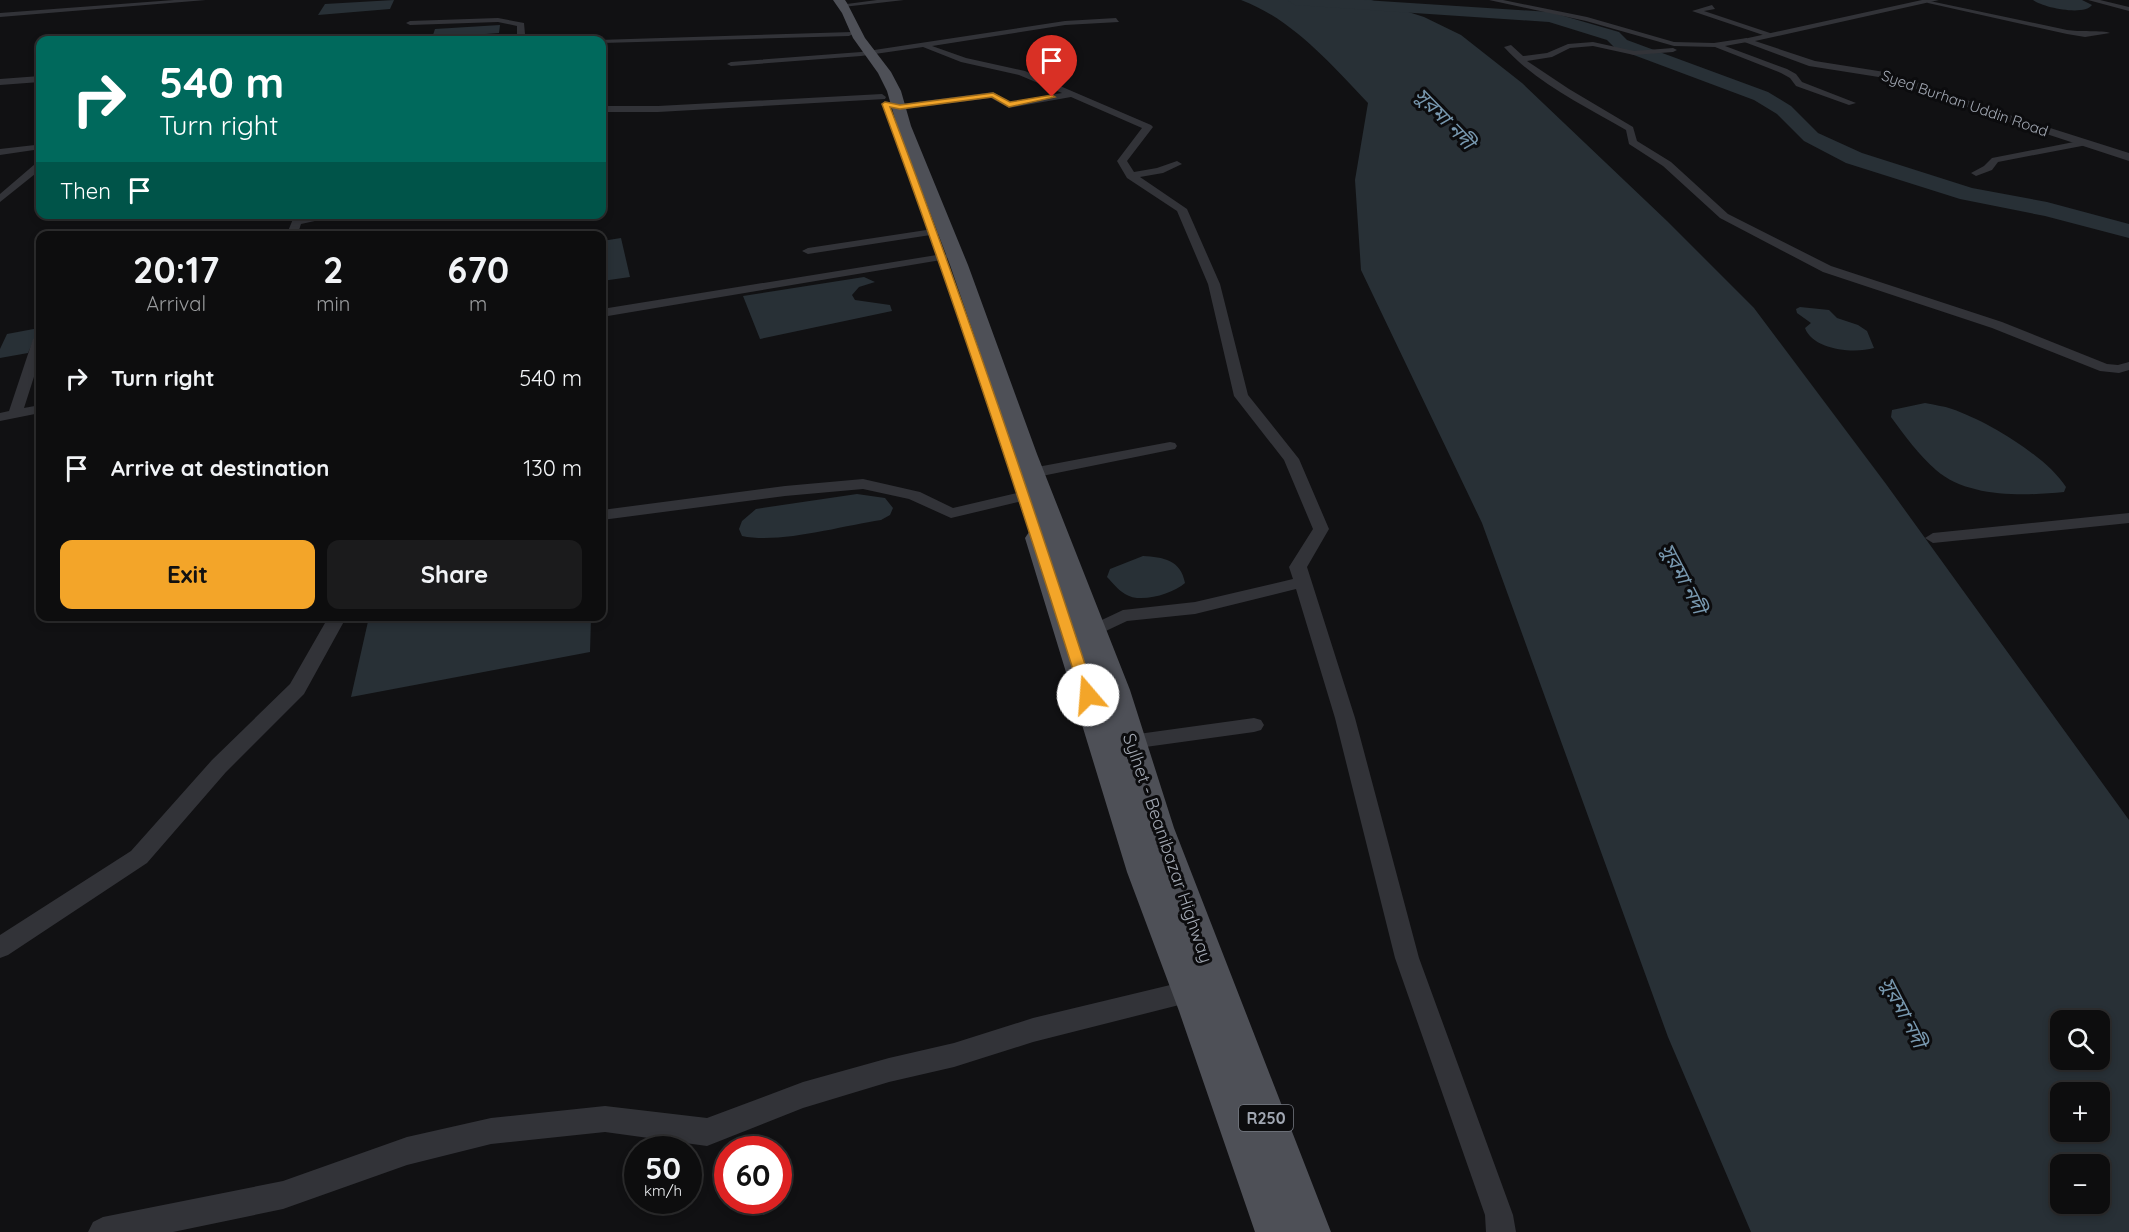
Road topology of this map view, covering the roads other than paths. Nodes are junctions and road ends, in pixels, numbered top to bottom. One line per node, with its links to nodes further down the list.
1 (203, 0): 11 (street)
2 (901, 0): 6 (street)
3 (1492, 0): 8 (street)
4 (2091, 0): 10 (street)
5 (1932, 1): 14 (street); 15 (street)
6 (837, 2): 22 (main road, Sylhet - Beanibazar Highway / R250)
7 (1545, 2): 8 (street)
8 (1519, 6): 19 (street)
9 (1712, 7): 15 (street)
10 (2129, 9)
11 (0, 15)
12 (1116, 20): 21 (street)
13 (410, 23): 16 (street)
14 (2106, 33)
15 (1772, 35): 17 (street)
16 (523, 36)
17 (1744, 40): 20 (street); 32 (street, Syed Burhan Uddin Road)
18 (606, 41): 22 (street)
19 (1690, 45): 20 (street); 24 (street)
20 (1714, 45): 30 (street)
21 (926, 46): 22 (street); 28 (street)
22 (860, 47): 25 (street); 29 (main road, Sylhet - Beanibazar Highway / R250)
23 (1508, 47): 24 (street)
24 (1522, 59): 48 (street)
25 (731, 64)
26 (36, 79): 27 (street)
27 (0, 82)
28 (1074, 94): 29 (street); 39 (street)
29 (889, 103): 31 (street); 43 (main road, Sylhet - Beanibazar Highway / R250); 52 (main road, Sylhet - Beanibazar Highway / R250)
30 (1852, 103)
31 (606, 109)
32 (2084, 143): 35 (street, Syed Burhan Uddin Road); 38 (street)
33 (36, 146): 34 (street)
34 (0, 152)
35 (2129, 158)
36 (1177, 164): 39 (street)
37 (36, 168): 40 (street)
38 (1976, 173)
39 (1131, 176): 56 (street)
40 (0, 199)
41 (310, 219): 42 (street)
42 (293, 231)
43 (933, 232): 44 (street); 45 (main road, Sylhet - Beanibazar Highway / R250)
44 (808, 251)
45 (943, 257): 46 (street); 52 (main road, Sylhet - Beanibazar Highway / R250)
46 (606, 312)
47 (36, 348): 50 (street)
48 (2129, 366)
49 (36, 410): 50 (street)
50 (7, 416)
51 (1170, 446): 52 (street)
52 (1028, 484): 53 (street); 58 (main road, Sylhet - Beanibazar Highway / R250); 62 (main road, Sylhet - Beanibazar Highway / R250)
53 (606, 515)
54 (2129, 518): 55 (street)
55 (1933, 538)
56 (1303, 582): 58 (street); 66 (street)
57 (335, 621): 61 (street)
58 (1093, 631): 60 (main road, Sylhet - Beanibazar Highway / R250)
59 (1254, 725): 60 (street)
60 (1131, 742): 65 (main road, Sylhet - Beanibazar Highway / R250)
61 (0, 948)
62 (1191, 991): 63 (street); 64 (main road, Sylhet - Beanibazar Highway / R250)
63 (103, 1232)
64 (1278, 1232)
65 (1308, 1232)
66 (1501, 1232)

